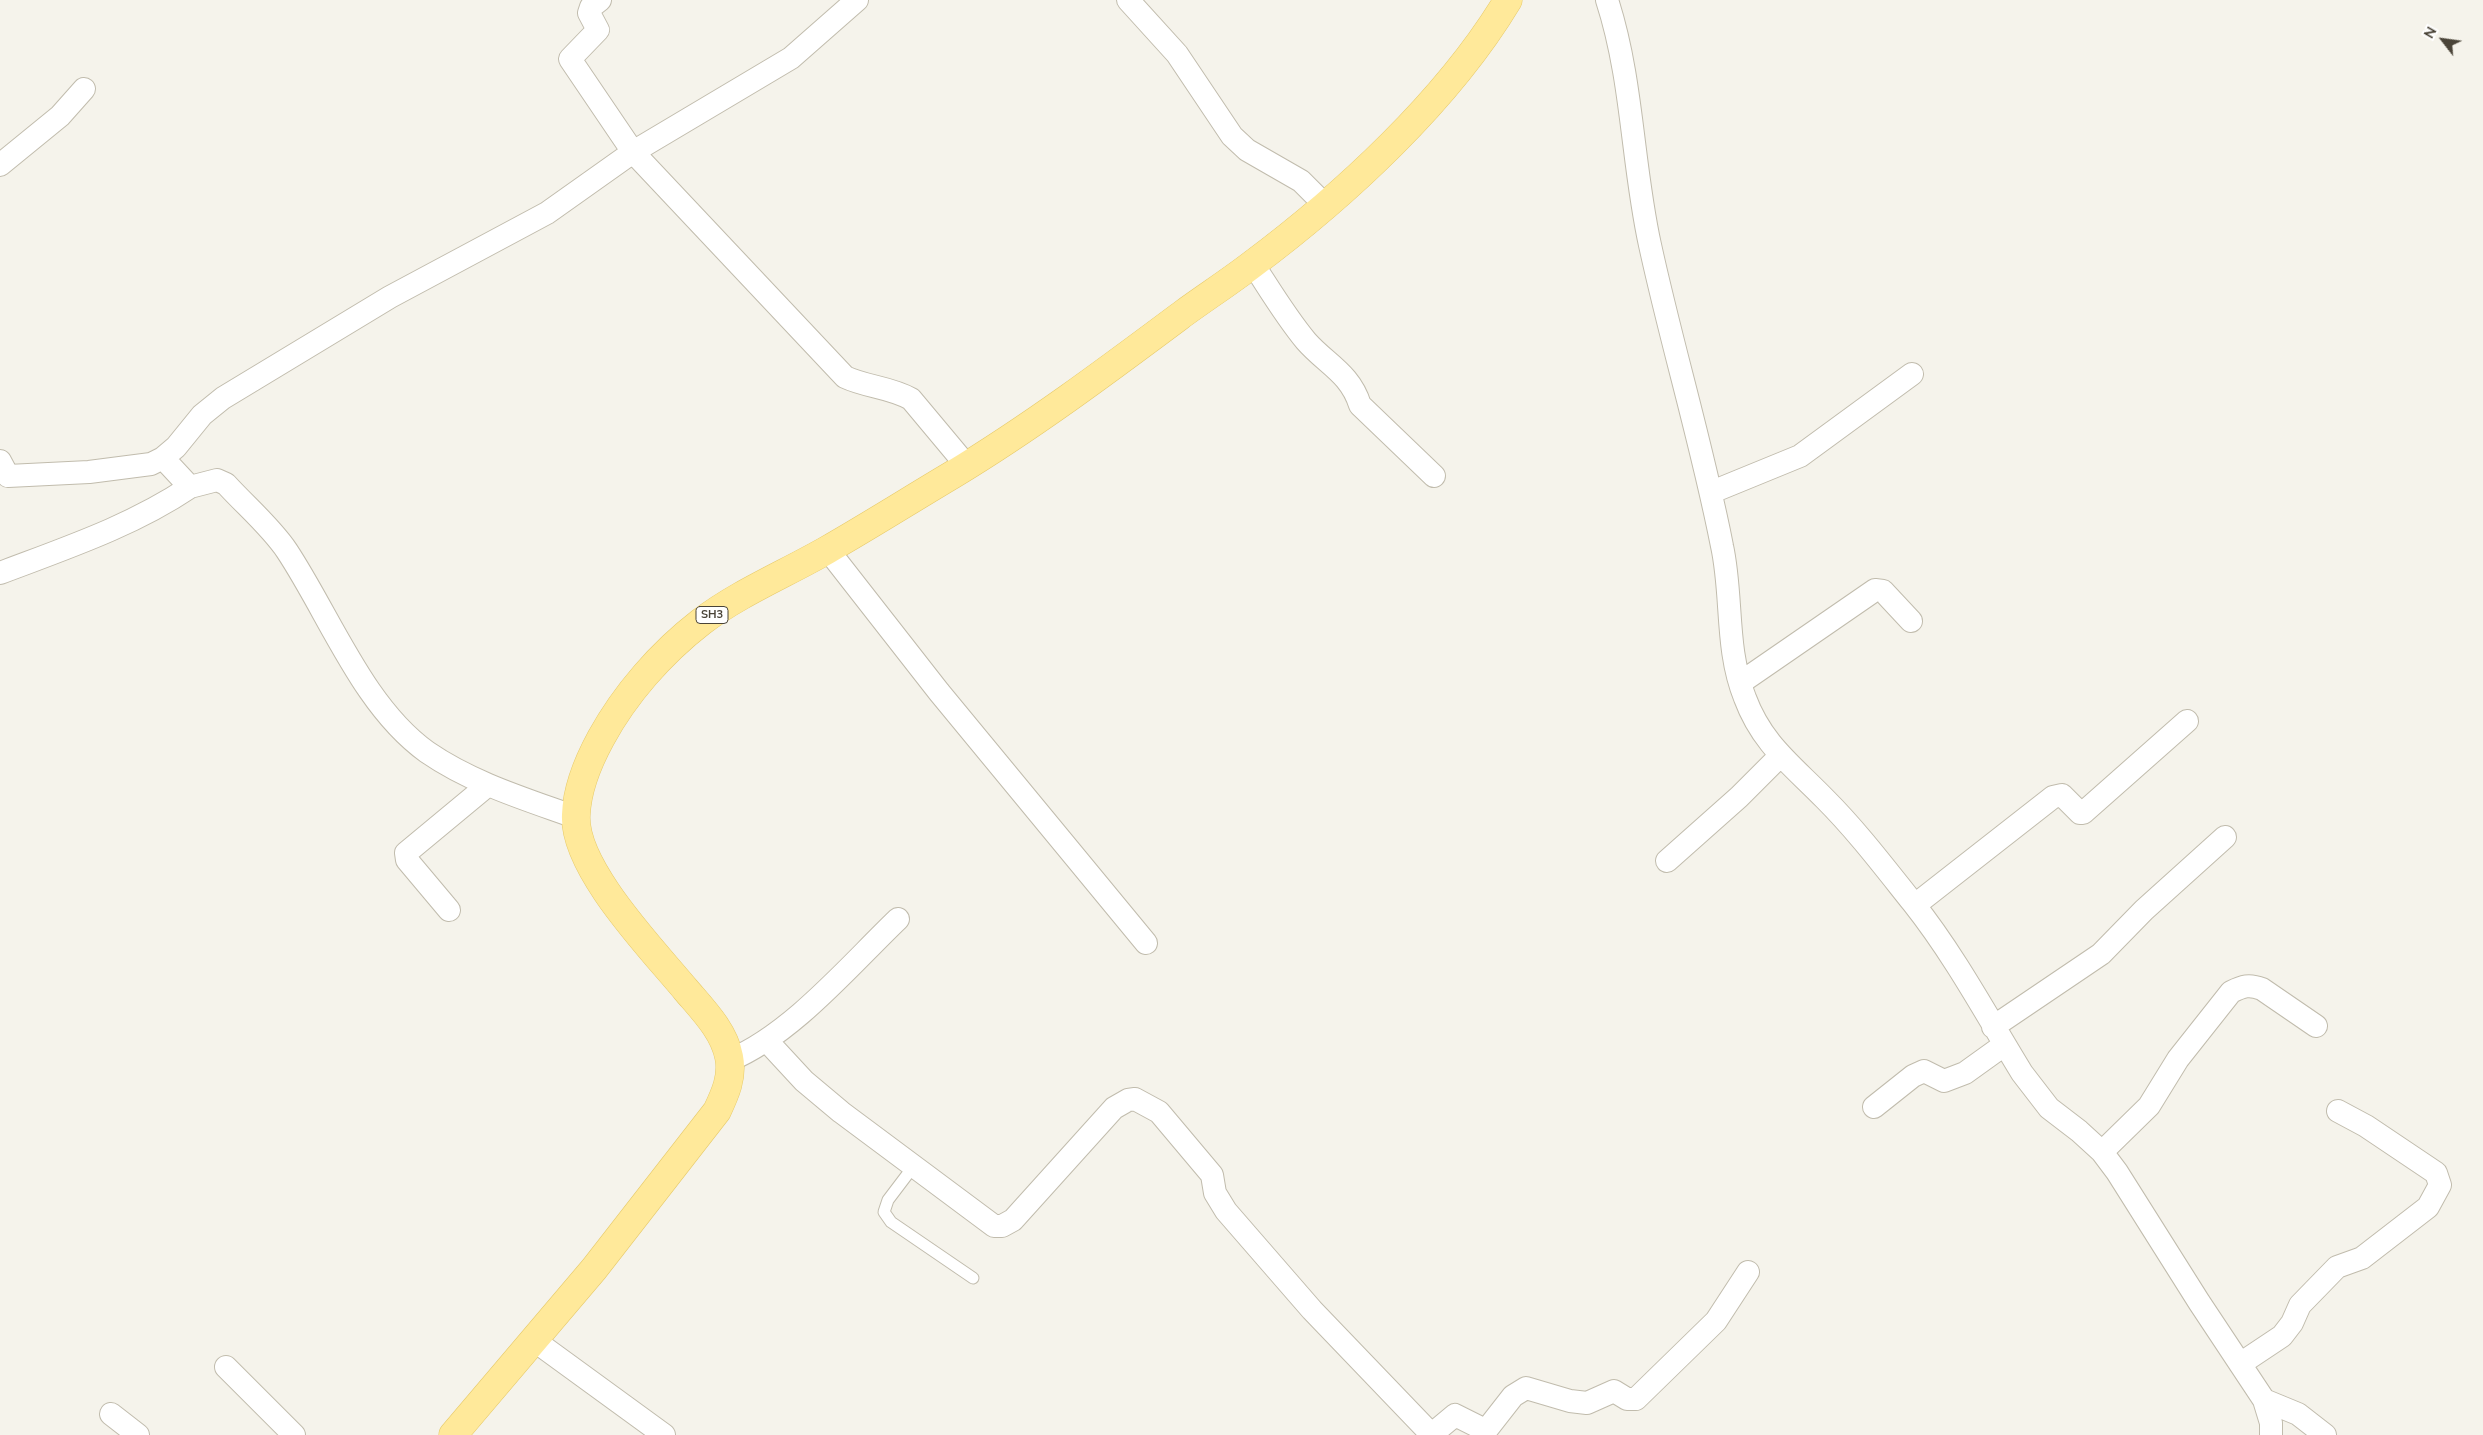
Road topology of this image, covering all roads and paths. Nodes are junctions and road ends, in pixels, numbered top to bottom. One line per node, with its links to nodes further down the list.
1 (600, 0): 7 (street)
2 (857, 0): 7 (street)
3 (1128, 0): 9 (street)
4 (1508, 0): 9 (main road, SH3)
5 (1607, 0): 17 (street)
6 (84, 89): 8 (street)
7 (632, 152): 12 (street); 13 (street)
8 (0, 165)
9 (1325, 204): 10 (main road, SH3)
10 (1252, 264): 13 (main road, SH3); 15 (street)
11 (1912, 374): 17 (street)
12 (163, 458): 14 (street); 16 (street)
13 (967, 466): 18 (main road, SH3)
14 (3, 472)
15 (1434, 476)
16 (190, 486): 19 (street); 24 (street)
17 (1712, 492): 21 (street)
18 (828, 550): 25 (main road, SH3); 31 (street)
19 (0, 573)
20 (1911, 621): 21 (street)
21 (1740, 683): 23 (street)
22 (2187, 721): 28 (street)
23 (1780, 756): 27 (street); 28 (street)
24 (488, 786): 25 (street); 29 (street)
25 (575, 817): 35 (main road, SH3)
26 (2226, 837): 33 (street)
27 (1667, 861)
28 (1914, 905): 33 (street)
29 (449, 910)
30 (898, 919): 34 (street)
31 (1146, 943)
32 (2316, 1026): 38 (street)
33 (1999, 1036): 36 (street); 38 (street)
34 (767, 1041): 35 (street); 39 (street)
35 (730, 1060): 42 (main road, SH3)
36 (1874, 1107)
37 (2338, 1111): 43 (street)
38 (2102, 1152): 43 (street)
39 (913, 1167): 41 (lane); 51 (street)
40 (1748, 1272): 51 (street)
41 (973, 1278)
42 (535, 1341): 47 (street); 50 (main road, SH3)
43 (2240, 1364): 45 (street)
44 (226, 1367): 49 (street)
45 (2264, 1400): 52 (street); 53 (street)
46 (112, 1414): 48 (street)
47 (664, 1434)
48 (138, 1435)
49 (294, 1435)
50 (454, 1435)
51 (1432, 1435)
52 (2271, 1435)
53 (2325, 1435)

